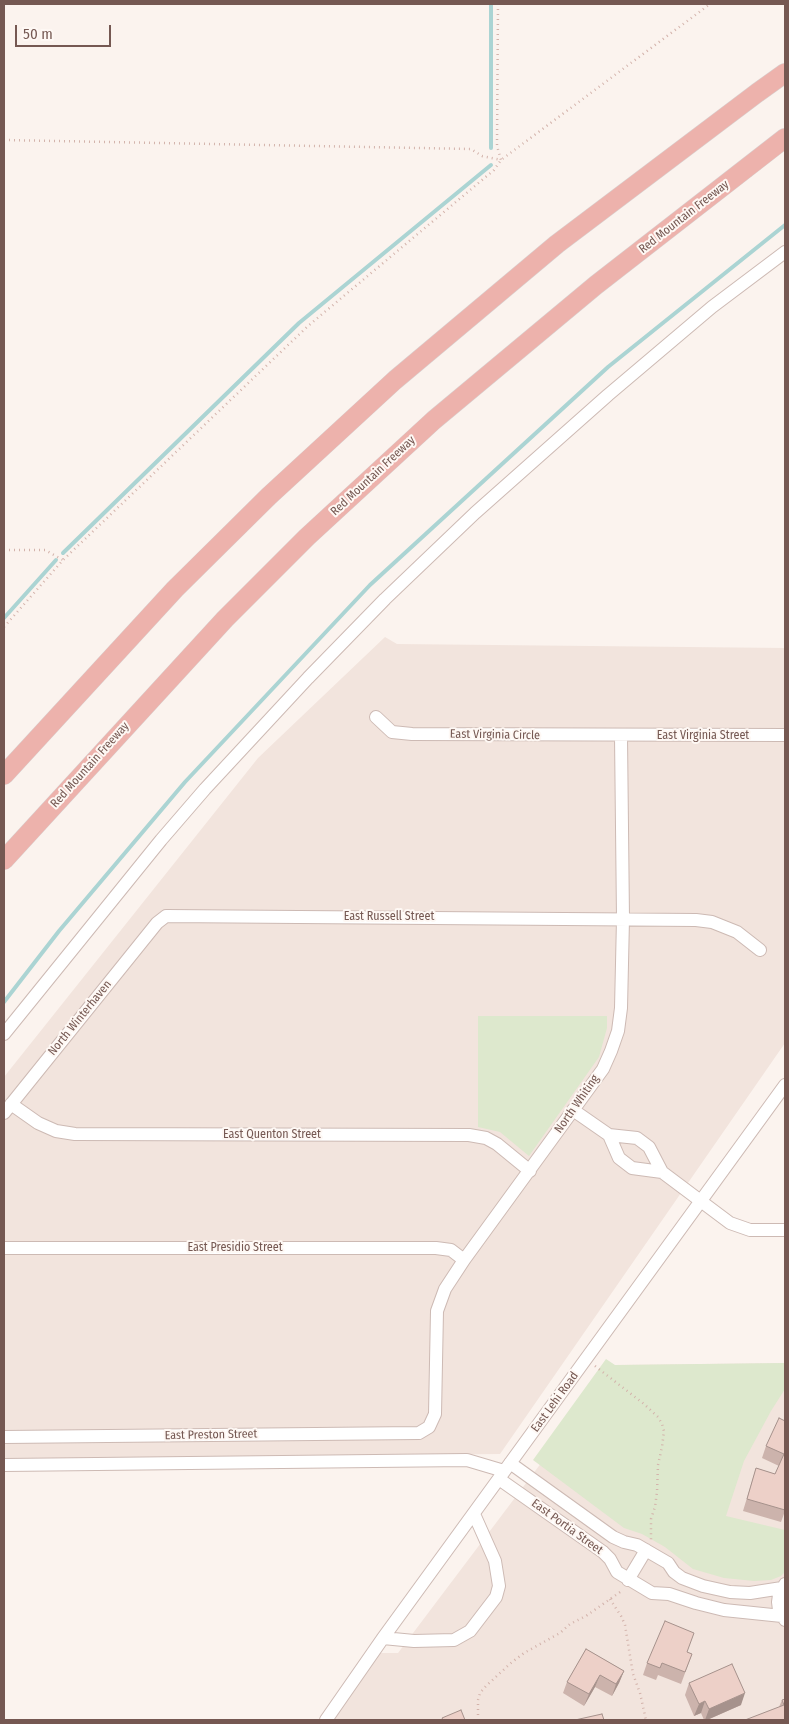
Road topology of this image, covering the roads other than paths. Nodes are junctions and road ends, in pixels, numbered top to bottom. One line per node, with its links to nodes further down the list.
1 (785, 74): 7 (highway)
2 (785, 138): 8 (highway, Red Mountain Freeway)
3 (785, 252): 12 (street)
4 (376, 717): 6 (street, East Virginia Circle)
5 (785, 735): 6 (street, East Virginia Street)
6 (621, 736): 9 (street, North Whiting)
7 (4, 775)
8 (4, 860)
9 (623, 919): 10 (street, East Russell Street); 11 (street, East Russell Street); 15 (street, North Whiting)
10 (157, 923): 14 (street, North Winterhaven)
11 (760, 950)
12 (4, 1034)
13 (785, 1085): 19 (street, East Lehi Road)
14 (7, 1108): 17 (street, East Quenton Street)
15 (573, 1110): 16 (street); 17 (street, North Whiting)
16 (609, 1135): 18 (street); 18 (street)
17 (530, 1171): 22 (street, North Whiting)
18 (662, 1172): 19 (street)
19 (701, 1201): 20 (street); 26 (street, East Lehi Road)
20 (785, 1230)
21 (4, 1248): 22 (street, East Presidio Street)
22 (464, 1260): 23 (street, North Whiting)
23 (419, 1433): 24 (street, East Preston Street)
24 (4, 1437)
25 (4, 1465): 26 (street)
26 (505, 1471): 27 (street, East Lehi Road); 28 (street, East Portia Street); 29 (street, East Portia Street)
27 (474, 1514): 32 (street, East Lehi Road); 32 (street)
28 (646, 1550): 29 (street); 30 (street, East Portia Street)
29 (628, 1580): 31 (street, East Portia Street)
30 (783, 1586): 31 (street)
31 (784, 1618)
32 (383, 1638): 33 (street, East Lehi Road)
33 (326, 1720)

